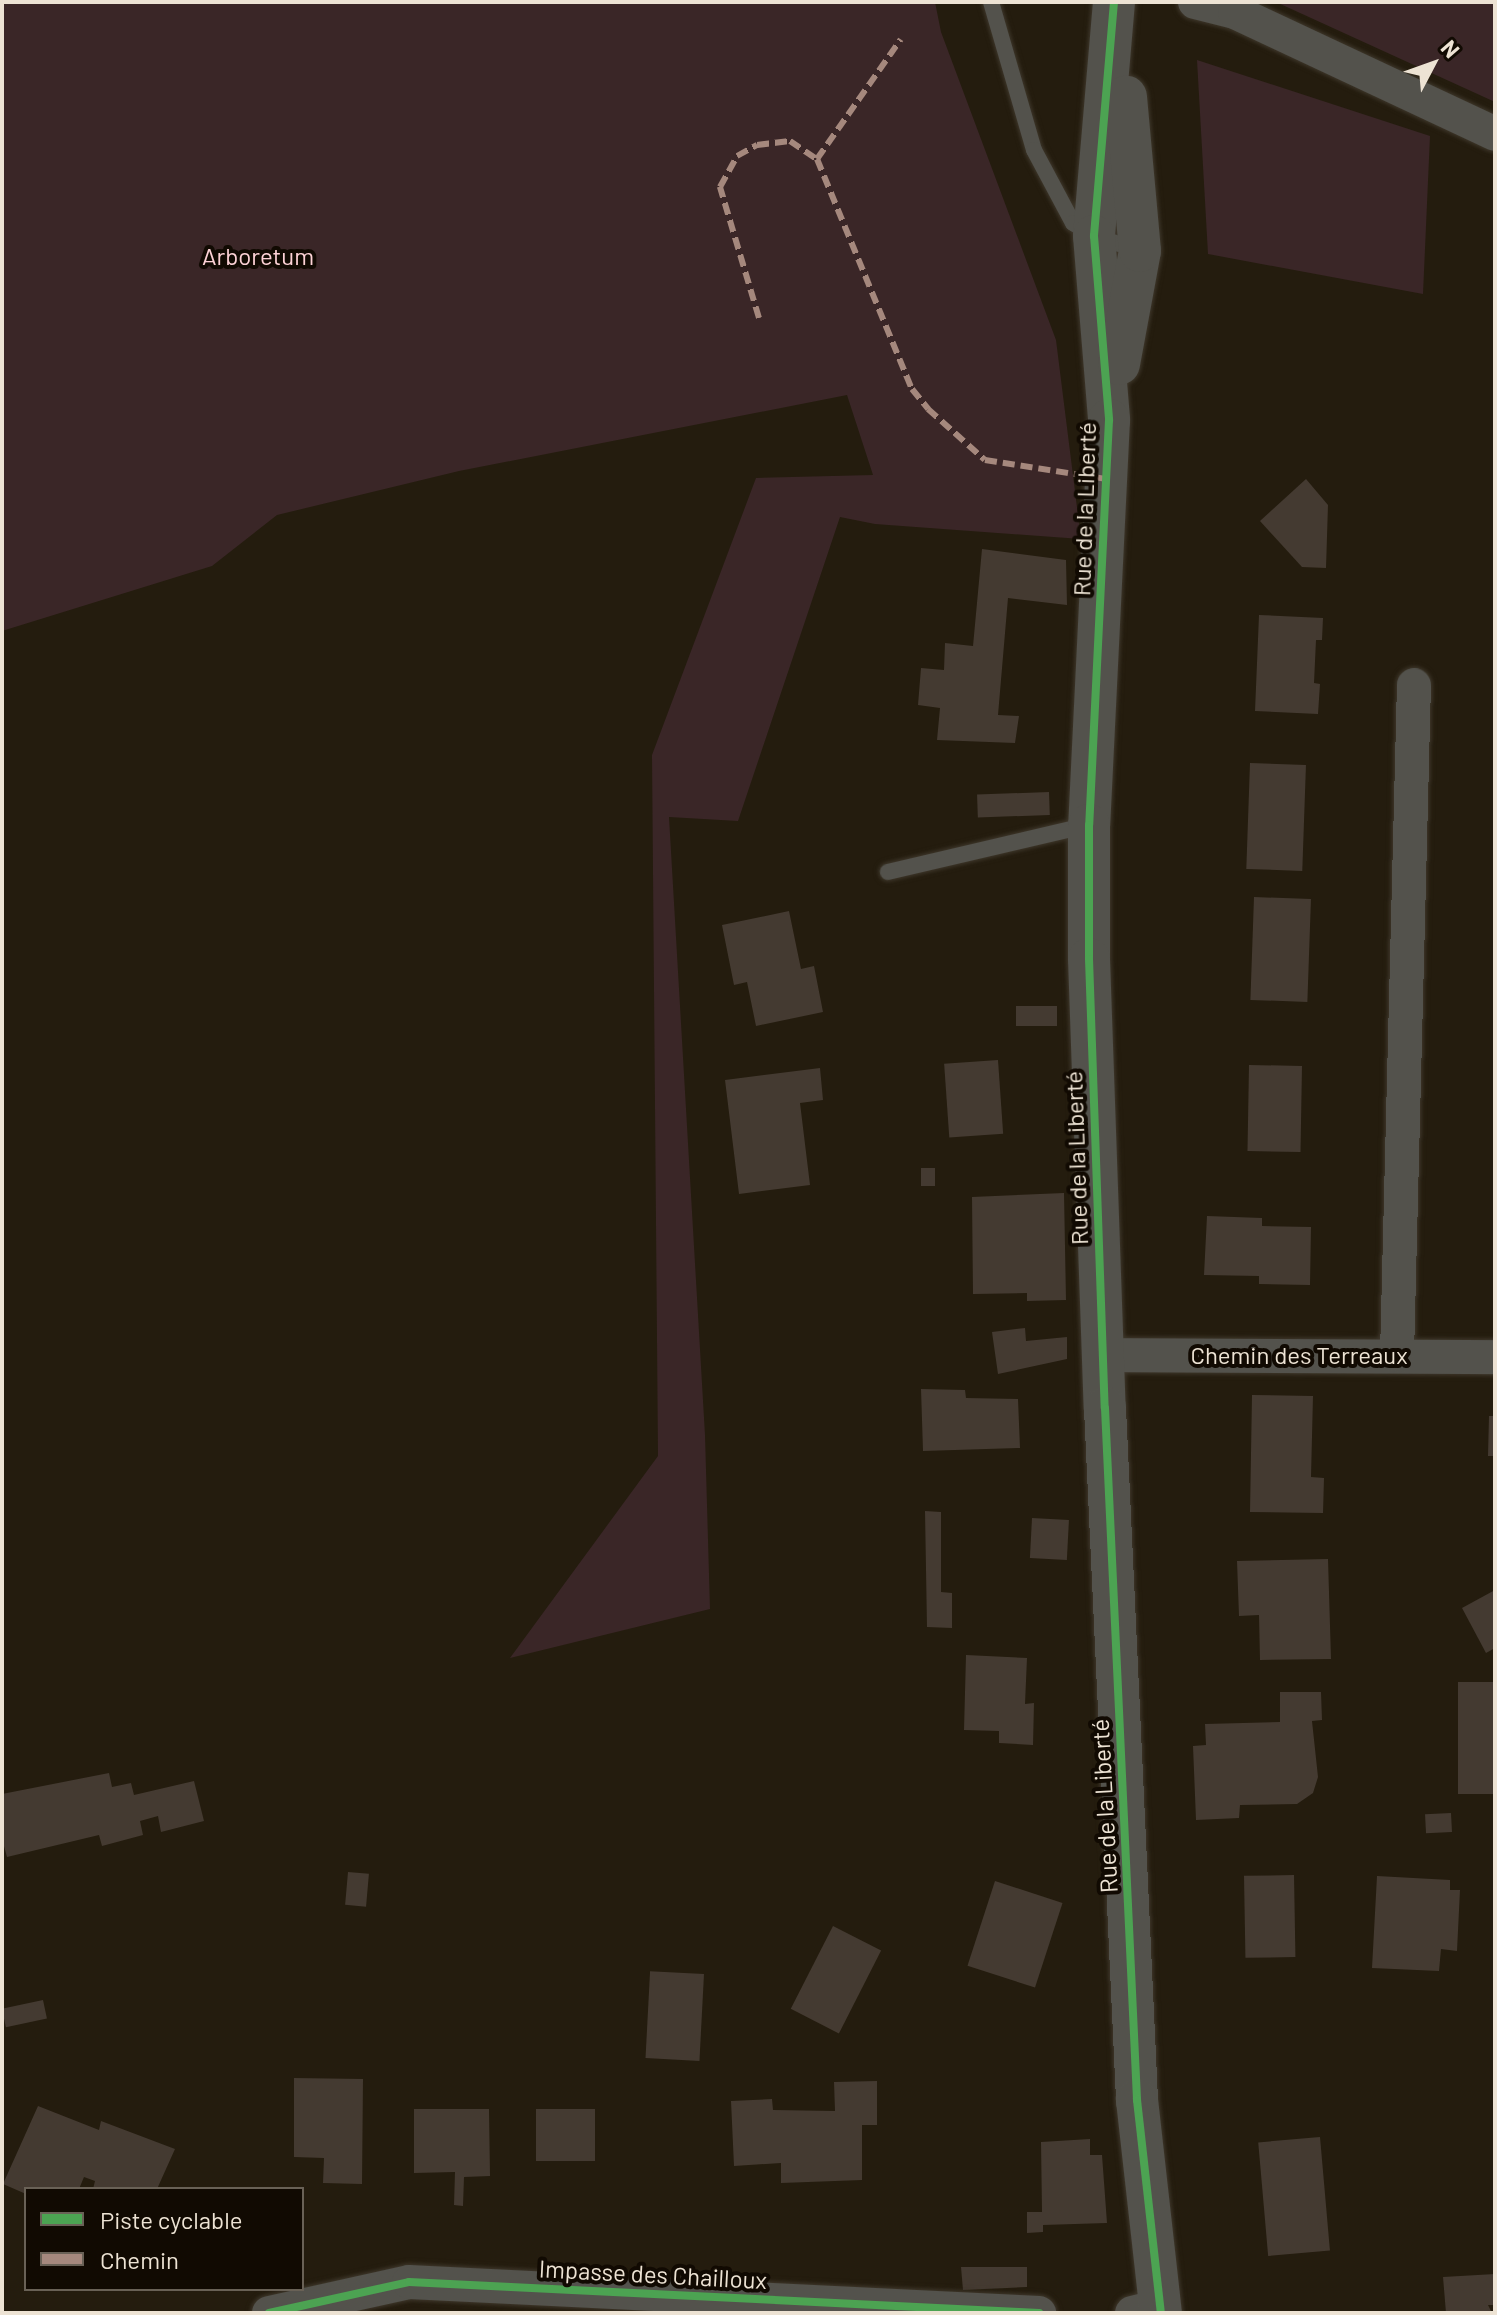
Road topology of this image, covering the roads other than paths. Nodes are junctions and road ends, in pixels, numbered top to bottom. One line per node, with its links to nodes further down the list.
1 (991, 2): 5 (lane)
2 (1116, 2): 5 (street, Rue de la Liberté); 6 (street, Rue de la Liberté)
3 (1195, 2): 4 (street)
4 (1495, 134)
5 (1094, 236): 6 (lane); 7 (street, Rue de la Liberté)
6 (1140, 251): 7 (street, Rue de la Liberté)
7 (1109, 420): 9 (street, Rue de la Liberté)
8 (1414, 685): 12 (street)
9 (1089, 825): 10 (lane); 11 (street, Rue de la Liberté)
10 (888, 872)
11 (1103, 1355): 12 (street, Chemin des Terreaux); 14 (street, Rue de la Liberté)
12 (1397, 1355): 13 (street, Chemin des Terreaux)
13 (1495, 1357)
14 (1151, 2311)
15 (269, 2313): 16 (street, Impasse des Chailloux)
16 (1039, 2313)

